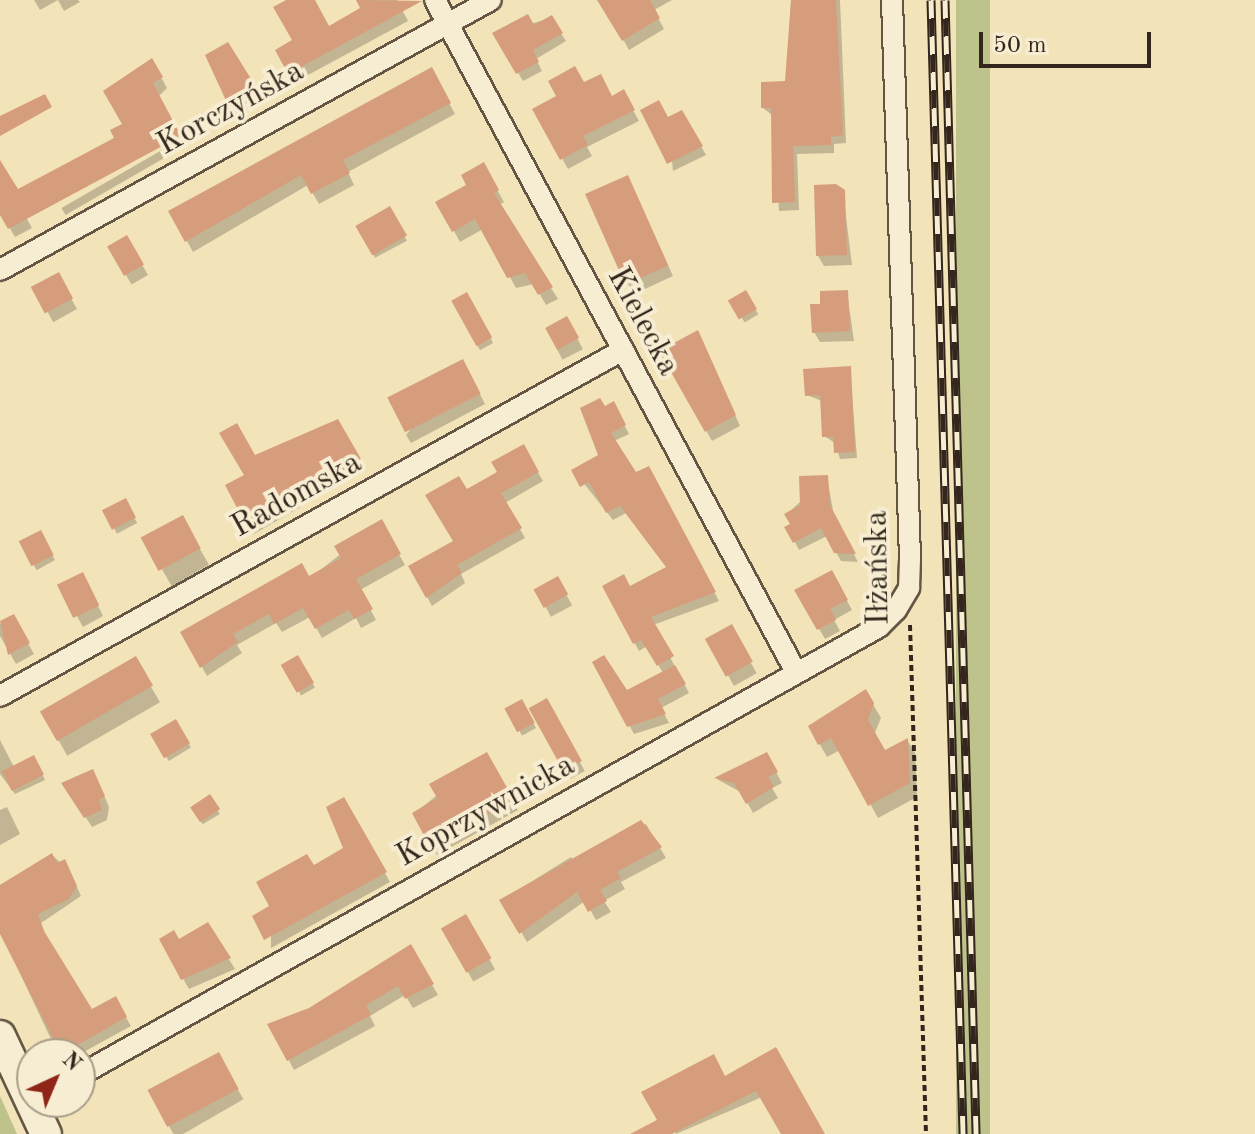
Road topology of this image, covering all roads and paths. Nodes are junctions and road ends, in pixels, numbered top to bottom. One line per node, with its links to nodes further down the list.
1 (435, 0): 4 (street, Kielecka)
2 (491, 0): 4 (street, Korczyńska)
3 (892, 0): 7 (street, Iłżańska)
4 (448, 24): 5 (street, Korczyńska); 6 (street, Kielecka)
5 (0, 270)
6 (623, 350): 8 (street, Kielecka); 9 (street, Radomska)
7 (909, 588): 8 (street, Koprzywnicka); 13 (path, Iłżańska)
8 (796, 672): 11 (street, Koprzywnicka)
9 (0, 696)
10 (0, 1036): 12 (street)
11 (96, 1066)
12 (16, 1070)
13 (926, 1134)

